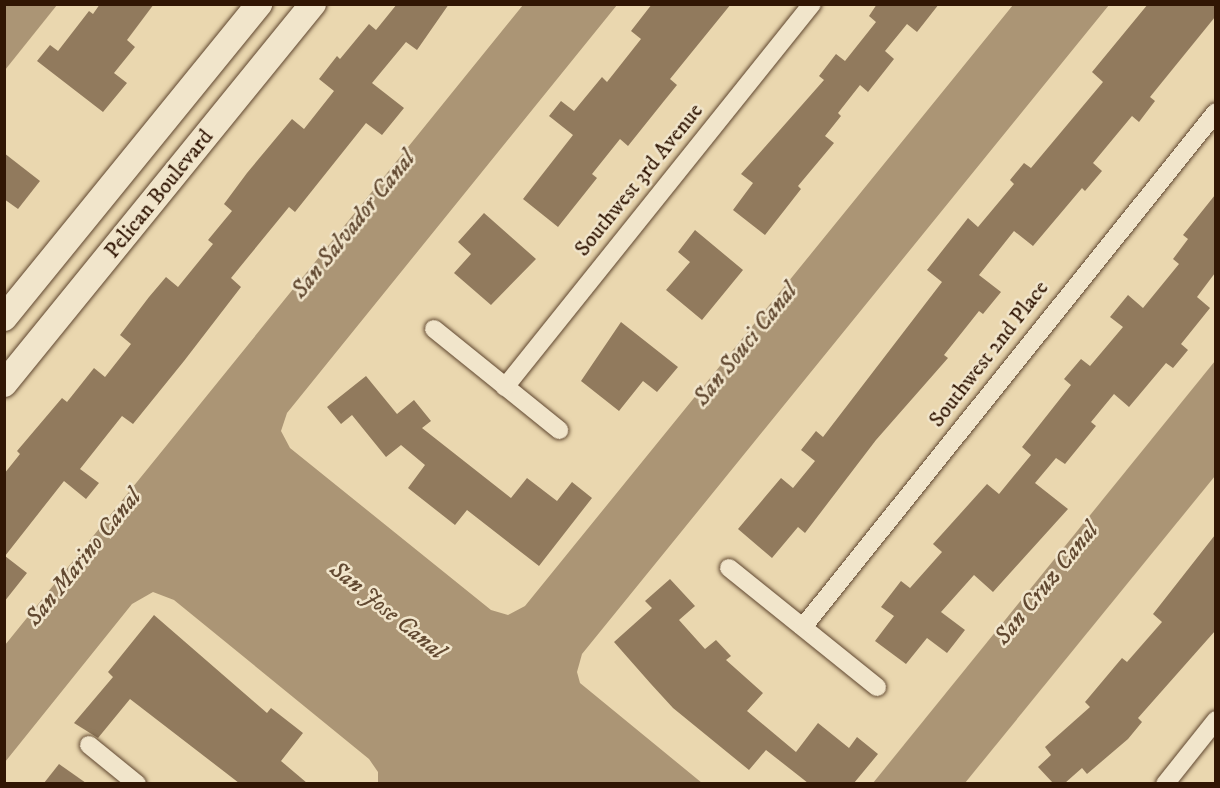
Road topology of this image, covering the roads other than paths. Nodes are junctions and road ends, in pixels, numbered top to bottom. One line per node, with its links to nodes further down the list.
1 (259, 4): 5 (street, Pelican Boulevard)
2 (313, 4): 7 (street, Pelican Boulevard)
3 (812, 4): 8 (street, Southwest 3rd Avenue)
4 (1215, 112): 11 (street, Southwest 2nd Place)
5 (4, 318)
6 (434, 329): 8 (street)
7 (7, 375)
8 (505, 387): 9 (street)
9 (559, 430)
10 (729, 568): 11 (street)
11 (803, 627): 12 (street)
12 (877, 687)
13 (1215, 720): 16 (street)
14 (88, 745): 15 (street)
15 (137, 783)
16 (1164, 783)

